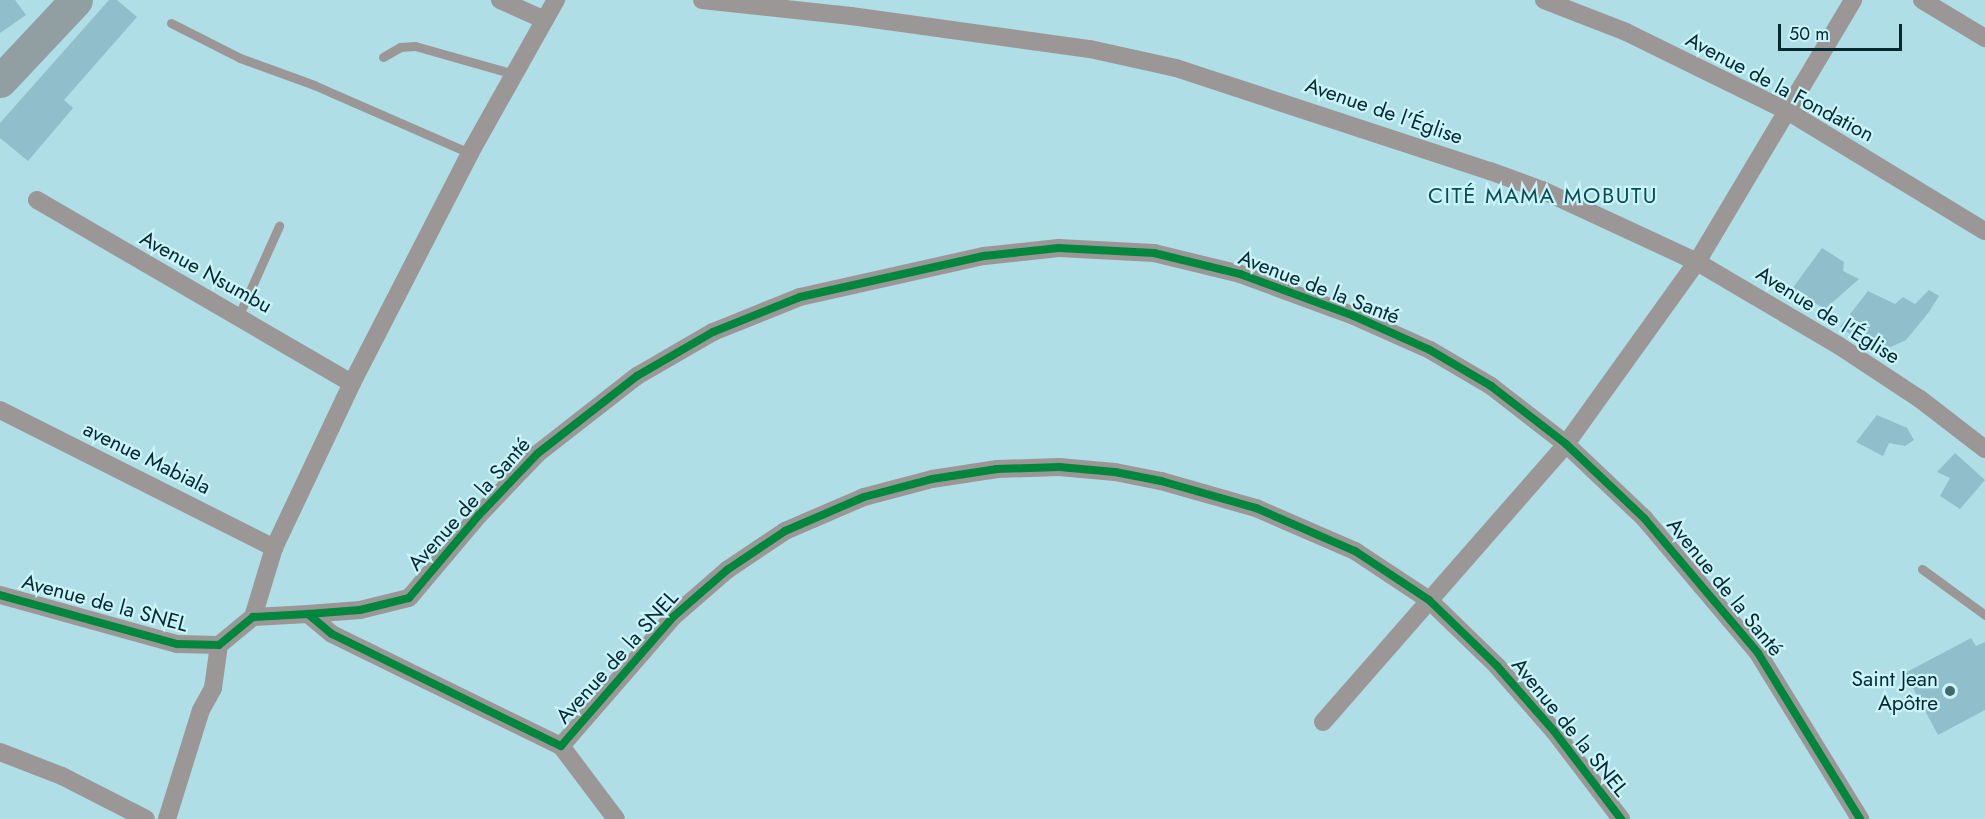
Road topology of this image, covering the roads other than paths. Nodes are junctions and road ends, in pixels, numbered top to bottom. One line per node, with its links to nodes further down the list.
1 (76, 0): 13 (highway)
2 (500, 0): 8 (street)
3 (556, 0): 8 (street)
4 (702, 0): 19 (street, Avenue de l'Église)
5 (1544, 0): 14 (street, Avenue de la Fondation)
6 (1853, 0): 14 (street)
7 (1922, 0): 10 (street)
8 (545, 20): 12 (street)
9 (171, 23): 15 (lane)
10 (1985, 38)
11 (383, 57): 12 (lane)
12 (514, 74): 15 (street)
13 (0, 81)
14 (1789, 112): 18 (street, Avenue de la Fondation); 19 (street)
15 (470, 153): 21 (street)
16 (37, 200): 20 (street, Avenue Nsumbu)
17 (279, 226): 20 (lane)
18 (1985, 231)
19 (1697, 262): 23 (street); 24 (street, Avenue de l'Église)
20 (239, 315): 21 (street, Avenue Nsumbu)
21 (352, 383): 25 (street)
22 (0, 410): 25 (street, avenue Mabiala)
23 (1566, 444): 28 (street); 29 (street, Avenue de la Santé); 40 (street, Avenue de la Santé)
24 (1985, 449)
25 (274, 548): 31 (street)
26 (1922, 569): 30 (lane)
27 (0, 595): 32 (street, Avenue de la SNEL)
28 (1429, 600): 33 (street); 34 (street, Avenue de la SNEL); 39 (street, Avenue de la SNEL)
29 (308, 614): 31 (street); 34 (street, Avenue de la SNEL)
30 (1985, 615)
31 (253, 617): 32 (street)
32 (219, 645): 37 (street)
33 (1323, 722)
34 (561, 746): 38 (street)
35 (0, 752): 36 (street)
36 (146, 819)
37 (167, 819)
38 (616, 819)
39 (1622, 819)
40 (1860, 819)

